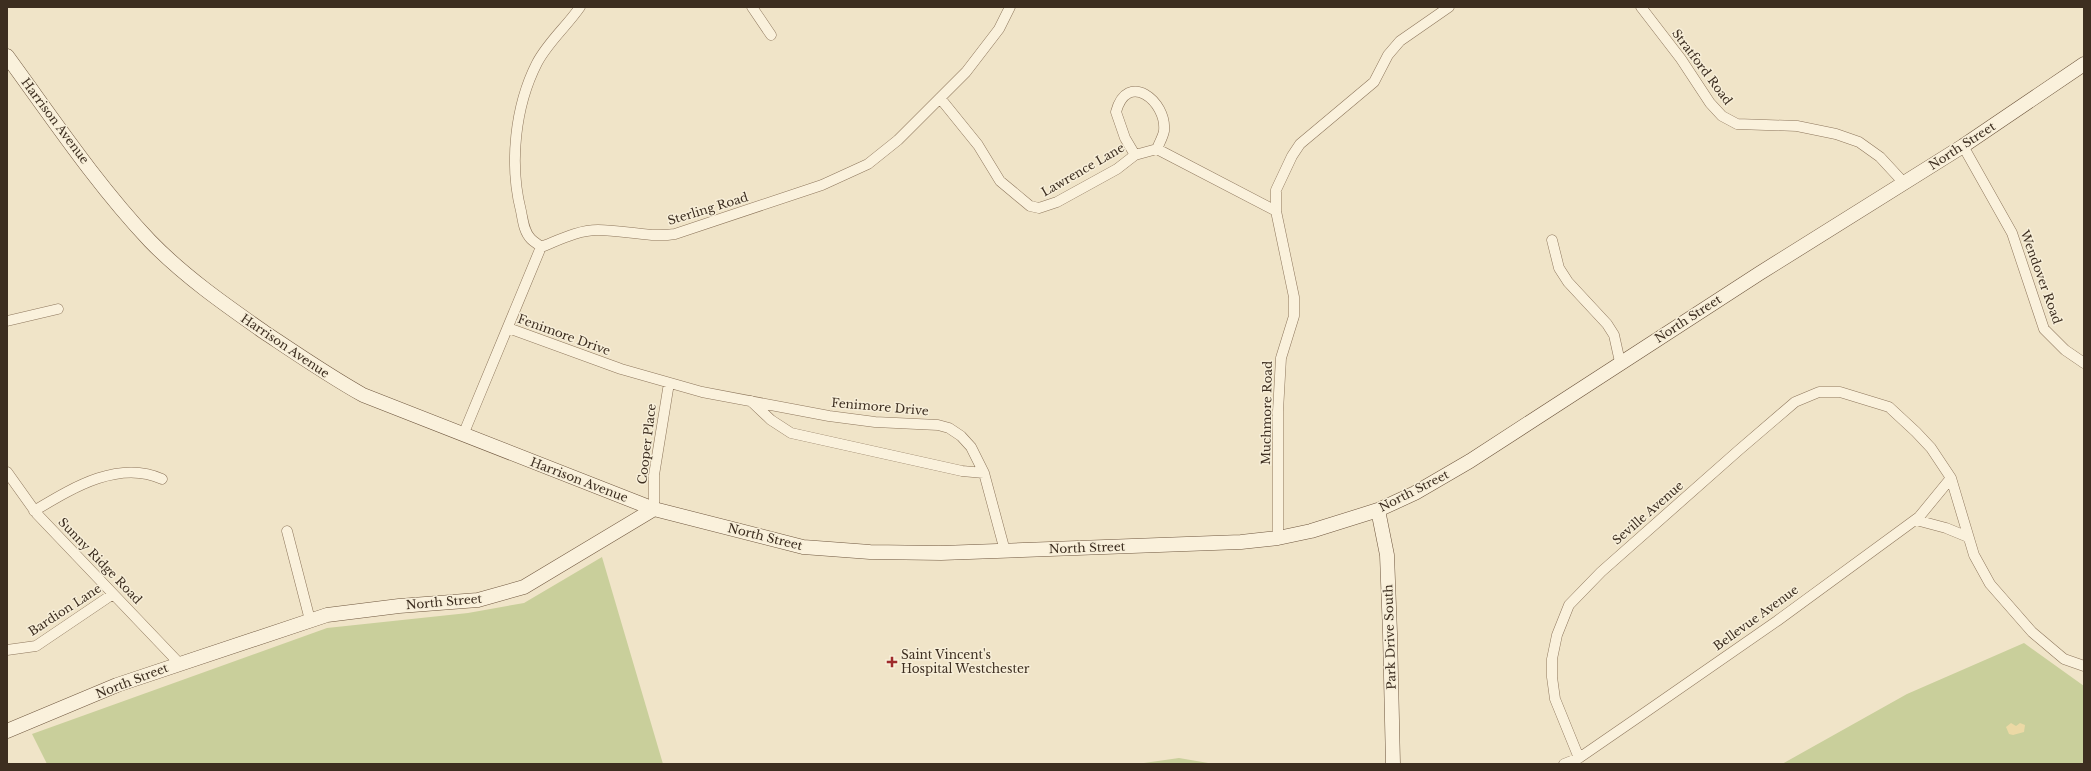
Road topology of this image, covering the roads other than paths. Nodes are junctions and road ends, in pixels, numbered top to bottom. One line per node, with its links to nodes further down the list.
1 (580, 7): 16 (street)
2 (752, 7): 6 (street)
3 (1010, 7): 9 (street, Sterling Road)
4 (1449, 7): 14 (street, Muchmore Road)
5 (1641, 7): 13 (street, Stratford Road)
6 (771, 35)
7 (7, 56): 24 (main road, Harrison Avenue)
8 (2084, 64): 10 (main road, North Street)
9 (940, 98): 12 (street, Lawrence Lane); 16 (street, Sterling Road)
10 (1963, 146): 13 (main road, North Street); 21 (street, Wendover Road)
11 (1157, 149): 12 (street, Lawrence Lane); 12 (street); 14 (street)
12 (1135, 155)
13 (1904, 183): 20 (main road, North Street)
14 (1276, 211): 35 (street, Muchmore Road)
15 (1552, 240): 20 (street)
16 (541, 247): 19 (street)
17 (58, 309): 18 (street)
18 (7, 321)
19 (508, 328): 22 (street, Fenimore Drive); 24 (street)
20 (1620, 362): 30 (main road, North Street)
21 (2084, 363)
22 (669, 383): 23 (street, Fenimore Drive); 29 (street, Cooper Place)
23 (751, 401): 26 (street); 26 (street, Fenimore Drive)
24 (463, 435): 29 (main road, Harrison Avenue)
25 (7, 472): 31 (street, Sunny Ridge Road)
26 (984, 473): 36 (street, Fenimore Drive)
27 (1951, 478): 32 (street, Bellevue Avenue); 34 (street); 43 (street, Seville Avenue)
28 (162, 479): 31 (street)
29 (654, 508): 36 (main road, North Street); 38 (main road, North Street)
30 (1378, 510): 35 (main road, North Street); 44 (main road, Park Drive South)
31 (34, 511): 37 (street, Sunny Ridge Road)
32 (1916, 520): 34 (street); 43 (street, Bellevue Avenue)
33 (288, 531): 38 (street)
34 (1968, 537): 41 (street)
35 (1278, 538): 36 (main road, North Street)
36 (1005, 551)
37 (113, 594): 39 (street, Bardion Lane); 40 (street, Sunny Ridge Road)
38 (310, 620): 40 (main road, North Street)
39 (7, 650)
40 (179, 663): 42 (main road, North Street)
41 (2084, 666)
42 (7, 731)
43 (1579, 758): 45 (street, Bellevue Avenue)
44 (1392, 764)
45 (1564, 764)

